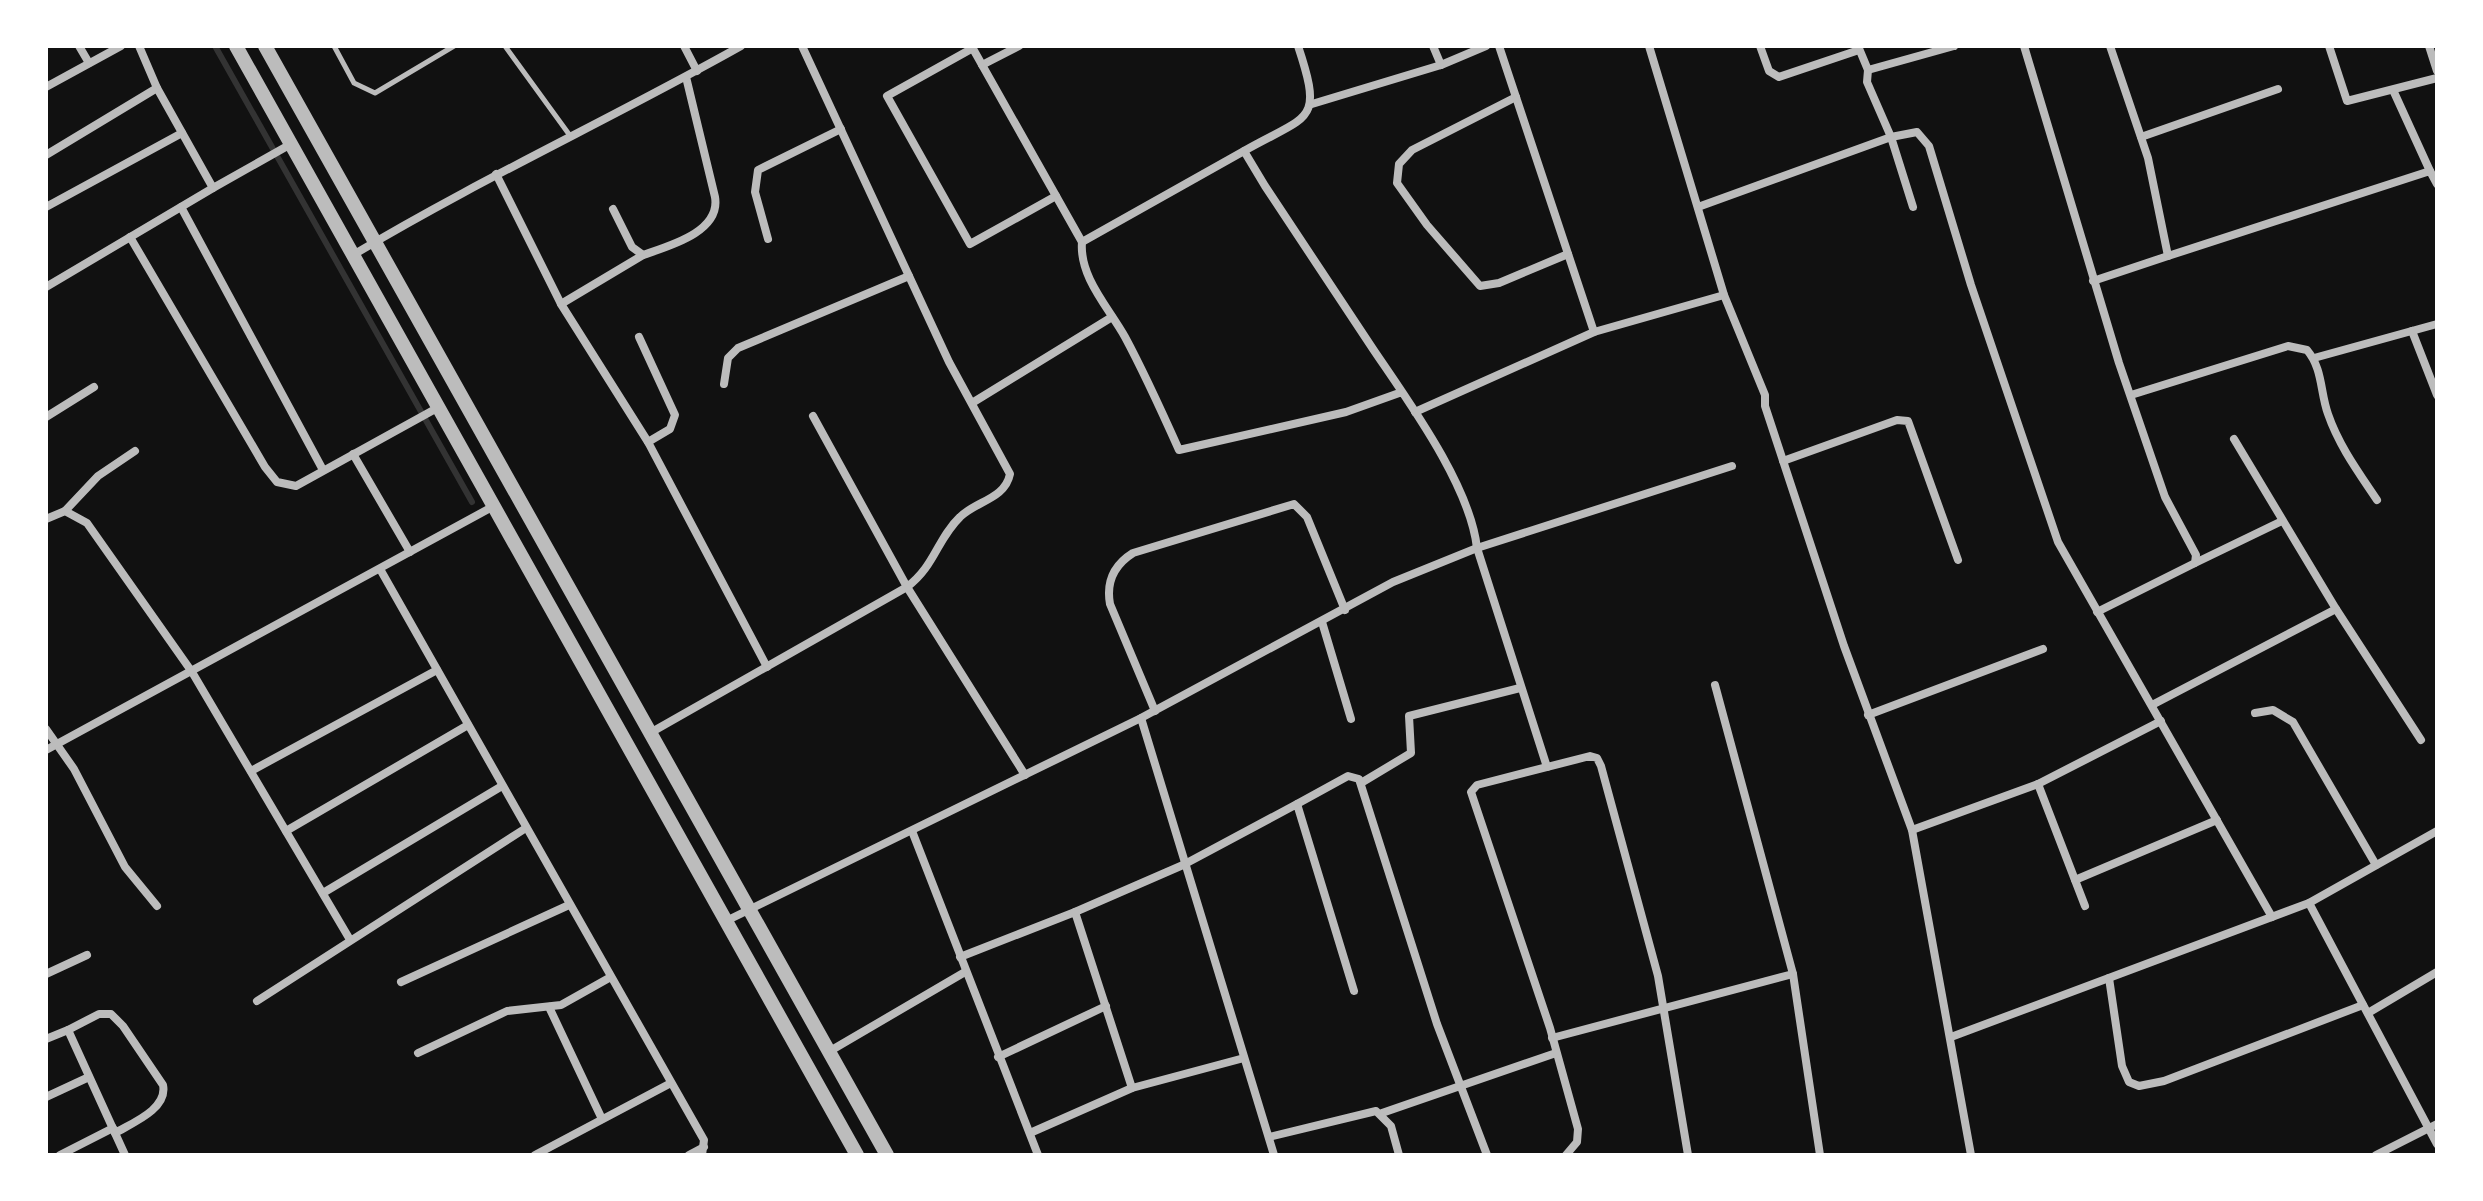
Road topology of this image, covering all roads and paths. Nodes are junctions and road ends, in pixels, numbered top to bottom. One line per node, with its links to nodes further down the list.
1 (79, 46): 26 (street)
2 (121, 46): 26 (street)
3 (139, 46): 35 (street)
4 (236, 46): 45 (street)
5 (265, 46): 60 (street)
6 (334, 46): 7 (lane)
7 (454, 46)
8 (505, 46): 44 (lane)
9 (684, 46): 30 (street)
10 (741, 46): 30 (street)
11 (802, 46): 40 (street)
12 (1019, 46): 27 (street)
13 (1298, 46): 39 (street)
14 (1433, 46): 28 (street)
15 (1486, 46): 28 (street)
16 (1499, 46): 38 (street)
17 (1649, 46): 55 (street)
18 (1760, 46): 25 (street)
19 (1954, 46): 29 (street)
20 (2024, 46): 67 (street)
21 (2110, 46): 43 (street)
22 (2329, 46): 37 (street)
23 (2429, 46): 31 (street)
24 (972, 47): 27 (street); 52 (street)
25 (1859, 48): 29 (street)
26 (89, 63): 34 (street)
27 (982, 65): 52 (street)
28 (1441, 65): 39 (street)
29 (1868, 70): 42 (street)
30 (697, 71): 32 (street)
31 (2437, 71)
32 (686, 77): 44 (street); 64 (street)
33 (2437, 78): 37 (street)
34 (46, 87)
35 (157, 88): 41 (street); 47 (street)
36 (2278, 89): 43 (street)
37 (2393, 90): 48 (street)
38 (1516, 97): 62 (street); 62 (street)
39 (1312, 104): 46 (street)
40 (841, 129): 59 (street); 66 (street)
41 (182, 133): 51 (street); 53 (street)
42 (1891, 137): 55 (street); 56 (street); 107 (street)
43 (2141, 137): 65 (street)
44 (571, 138): 49 (street)
45 (291, 144): 51 (street); 63 (street)
46 (1244, 151): 61 (street); 79 (street)
47 (46, 155)
48 (2430, 171): 50 (street); 65 (street)
49 (496, 174): 60 (street); 70 (street)
50 (2437, 184)
51 (213, 188): 54 (street)
52 (1056, 196): 61 (street)
53 (46, 207)
54 (181, 207): 58 (street); 93 (street)
55 (1698, 207): 69 (street)
56 (1913, 207)
57 (613, 209): 64 (street)
58 (130, 237): 68 (street); 93 (street)
59 (768, 239)
60 (375, 242): 63 (street); 124 (street)
61 (1082, 242): 71 (street)
62 (1568, 254): 74 (street)
63 (353, 255): 83 (street)
64 (643, 255): 70 (street)
65 (2168, 256): 67 (street)
66 (909, 276): 77 (street); 82 (street)
67 (2093, 281): 80 (street)
68 (46, 287)
69 (1724, 295): 74 (street); 91 (street)
70 (561, 304): 88 (street)
71 (1112, 317): 79 (street); 82 (street)
72 (2437, 324): 73 (street)
73 (2412, 331): 76 (street); 81 (street)
74 (1594, 332): 84 (street)
75 (639, 337): 88 (street)
76 (2314, 358): 80 (street); 94 (street)
77 (724, 384)
78 (94, 387): 86 (street)
79 (1402, 392): 84 (street)
80 (2131, 395): 102 (street)
81 (2437, 395)
82 (972, 403): 104 (street)
83 (439, 407): 90 (street); 95 (street)
84 (1415, 412): 99 (street)
85 (813, 416): 104 (street)
86 (46, 417)
87 (2234, 439): 98 (street)
88 (648, 442): 110 (street)
89 (135, 451): 96 (street)
90 (353, 454): 93 (street); 100 (street)
91 (1783, 461): 101 (street); 118 (street)
92 (1732, 466): 99 (street)
93 (323, 470)
94 (2377, 500)
95 (494, 506): 100 (street); 152 (street)
96 (65, 511): 97 (street); 112 (street)
97 (46, 519)
98 (2282, 521): 102 (street); 105 (street)
99 (1477, 548): 106 (street); 114 (street)
100 (410, 552): 103 (street)
101 (1958, 560)
102 (2195, 563): 107 (street)
103 (380, 569): 111 (street); 112 (street)
104 (907, 587): 110 (street); 130 (street)
105 (2336, 609): 115 (street); 125 (street)
106 (1345, 610): 108 (street); 116 (street)
107 (2097, 612): 115 (street)
108 (1322, 622): 116 (street); 120 (street)
109 (2043, 649): 118 (street)
110 (767, 667): 124 (street)
111 (437, 670): 122 (street); 129 (street)
112 (192, 672): 126 (street); 129 (street)
113 (1715, 685): 159 (street)
114 (1520, 688): 128 (street); 131 (street)
115 (2152, 705): 121 (street)
116 (1155, 711): 119 (street)
117 (2255, 713): 142 (street)
118 (1868, 715): 137 (street)
119 (1141, 718): 130 (street); 141 (street)
120 (1351, 719)
121 (2161, 721): 132 (street); 135 (street)
122 (468, 725): 133 (street); 138 (street)
123 (46, 729): 126 (street)
124 (650, 733): 149 (street)
125 (2421, 740)
126 (55, 744): 127 (street); 147 (street)
127 (46, 750)
128 (1547, 767): 167 (street); 171 (street)
129 (251, 771): 138 (street)
130 (1025, 775): 139 (street)
131 (1361, 783): 134 (street); 180 (street)
132 (2038, 784): 137 (street); 143 (street)
133 (502, 786): 136 (street); 144 (street)
134 (1297, 804): 141 (street); 163 (street)
135 (2217, 820): 143 (street); 151 (street)
136 (526, 828): 146 (street); 153 (street)
137 (1912, 830): 170 (street)
138 (286, 831): 144 (street)
139 (912, 831): 149 (street); 155 (street)
140 (2437, 831): 142 (street)
141 (1183, 865): 150 (street); 177 (street)
142 (2376, 865): 145 (street)
143 (2075, 880): 148 (street)
144 (323, 893): 153 (street)
145 (2309, 903): 151 (street); 168 (street)
146 (569, 905): 160 (street); 162 (street)
147 (157, 906)
148 (2085, 906)
149 (750, 911): 152 (street); 173 (street)
150 (1075, 912): 155 (street); 165 (street)
151 (2272, 917): 161 (street)
152 (726, 921): 195 (street)
153 (349, 938): 164 (street)
154 (87, 955): 158 (street)
155 (960, 957): 156 (street)
156 (965, 972): 173 (street); 176 (street)
157 (2437, 972): 168 (street)
158 (46, 974)
159 (1793, 974): 167 (street); 203 (street)
160 (609, 978): 166 (street); 179 (street)
161 (2109, 978): 168 (street); 170 (street)
162 (401, 982)
163 (1354, 991)
164 (257, 1001)
165 (1106, 1006): 176 (street); 181 (street)
166 (549, 1007): 174 (street); 184 (street)
167 (1664, 1009): 171 (street); 202 (street)
168 (2366, 1009): 185 (street)
169 (68, 1030): 172 (street); 178 (street); 186 (street)
170 (1951, 1037): 204 (street)
171 (1552, 1038): 175 (street)
172 (46, 1039)
173 (830, 1051): 196 (street)
174 (418, 1053)
175 (1556, 1053): 180 (street); 201 (street)
176 (998, 1057): 187 (street)
177 (1244, 1058): 181 (street); 188 (street)
178 (89, 1077): 182 (street); 186 (street)
179 (671, 1083): 184 (street); 190 (street)
180 (1460, 1084): 183 (street); 200 (street)
181 (1132, 1088): 187 (street)
182 (46, 1097)
183 (1382, 1113): 188 (street); 199 (street)
184 (602, 1119): 193 (street)
185 (2433, 1126): 189 (street); 205 (street)
186 (114, 1131): 191 (street); 192 (street)
187 (1030, 1133): 197 (street)
188 (1269, 1137): 198 (street)
189 (2437, 1144)
190 (703, 1151): 194 (street)
191 (60, 1155)
192 (125, 1155)
193 (535, 1155)
194 (689, 1155)
195 (857, 1155)
196 (887, 1155)
197 (1038, 1155)
198 (1274, 1155)
199 (1399, 1155)
200 (1487, 1155)
201 (1566, 1155)
202 (1688, 1155)
203 (1820, 1155)
204 (1971, 1155)
205 (2376, 1155)

